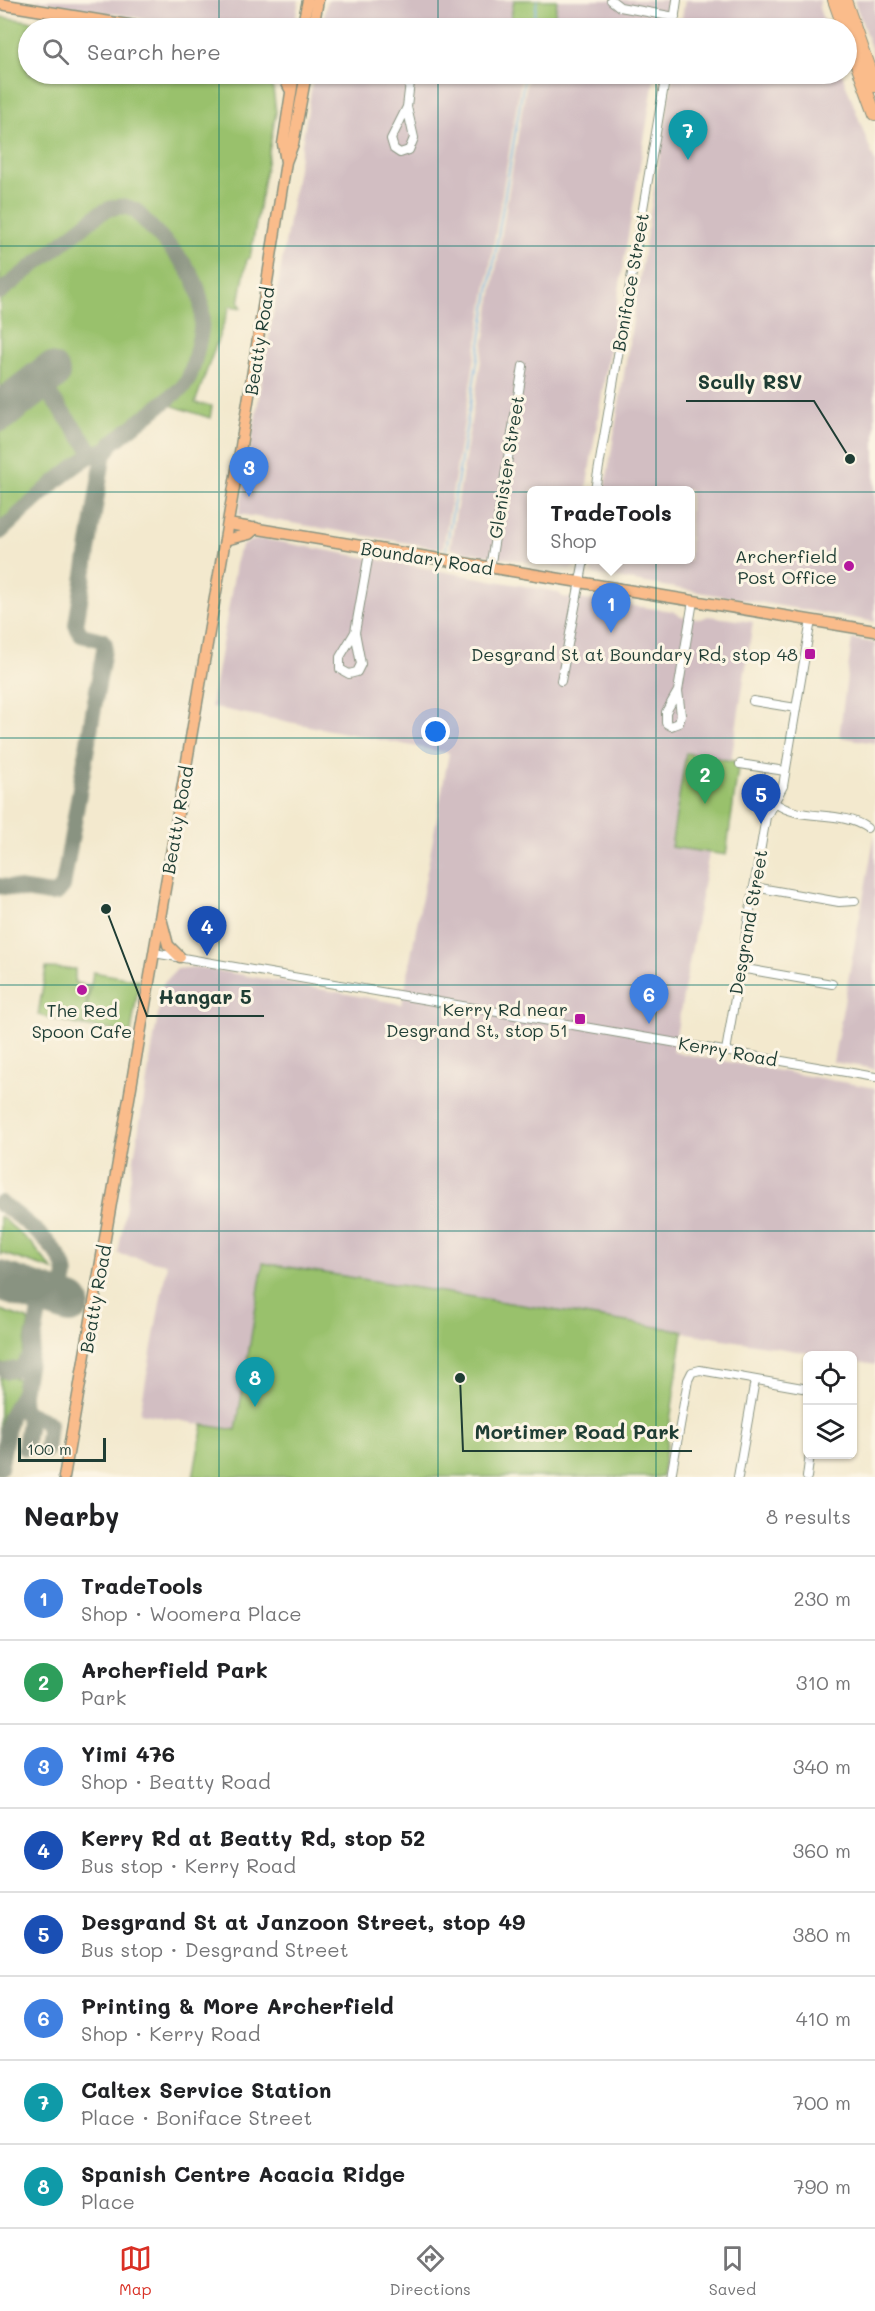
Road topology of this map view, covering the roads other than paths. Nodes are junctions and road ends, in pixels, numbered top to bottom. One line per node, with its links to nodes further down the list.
1 (308, 0): 10 (main road)
2 (318, 0): 11 (main road)
3 (677, 0): 8 (street)
4 (834, 0): 12 (highway)
5 (845, 0): 13 (highway)
6 (611, 1): 8 (street)
7 (0, 4): 9 (main road)
8 (675, 17)
9 (81, 18)
10 (304, 18)
11 (315, 18)
12 (840, 18)
13 (851, 18)
14 (857, 34): 21 (highway)
15 (857, 65): 24 (highway)
16 (287, 84): 22 (main road)
17 (292, 84): 22 (main road, Beatty Road)
18 (304, 84): 25 (main road, Beatty Road)
19 (410, 84): 23 (street)
20 (664, 84): 27 (street, Boniface Street)
21 (875, 86)
22 (291, 91): 25 (main road, Beatty Road)
23 (407, 107): 23 (street)
24 (875, 114)
25 (286, 162): 28 (main road, Beatty Road)
26 (523, 366): 33 (street, Glenister Street)
27 (596, 486)
28 (228, 524): 29 (main road, Boundary Road); 30 (main road, Beatty Road)
29 (256, 528): 30 (main road); 31 (main road, Boundary Road)
30 (225, 540): 48 (main road, Beatty Road)
31 (370, 548): 33 (main road, Boundary Road); 38 (street)
32 (583, 564): 34 (street)
33 (490, 568): 34 (main road, Boundary Road)
34 (579, 582): 35 (main road, Boundary Road); 39 (street)
35 (693, 601): 36 (main road, Boundary Road); 40 (street)
36 (812, 620): 37 (main road, Boundary Road); 42 (street, Desgrand Street)
37 (875, 631)
38 (355, 632)
39 (561, 681)
40 (678, 691)
41 (753, 701): 42 (street)
42 (796, 708): 44 (street, Desgrand Street)
43 (740, 764): 44 (street)
44 (785, 771): 45 (street, Desgrand Street)
45 (774, 803): 46 (street); 47 (street, Desgrand Street)
46 (867, 828)
47 (754, 887): 49 (street); 52 (street, Desgrand Street)
48 (163, 901): 50 (main road, Beatty Road); 51 (main road)
49 (855, 902)
50 (154, 953): 51 (street, Kerry Road); 59 (main road, Beatty Road)
51 (180, 957): 54 (street, Kerry Road)
52 (740, 968): 53 (street); 54 (street, Desgrand Street)
53 (832, 984)
54 (726, 1051): 55 (street, Kerry Road)
55 (875, 1077)
56 (755, 1380): 57 (street); 60 (street); 61 (street)
57 (803, 1388)
58 (809, 1459): 62 (street)
59 (64, 1477)
60 (671, 1477)
61 (738, 1477)
62 (807, 1477)

